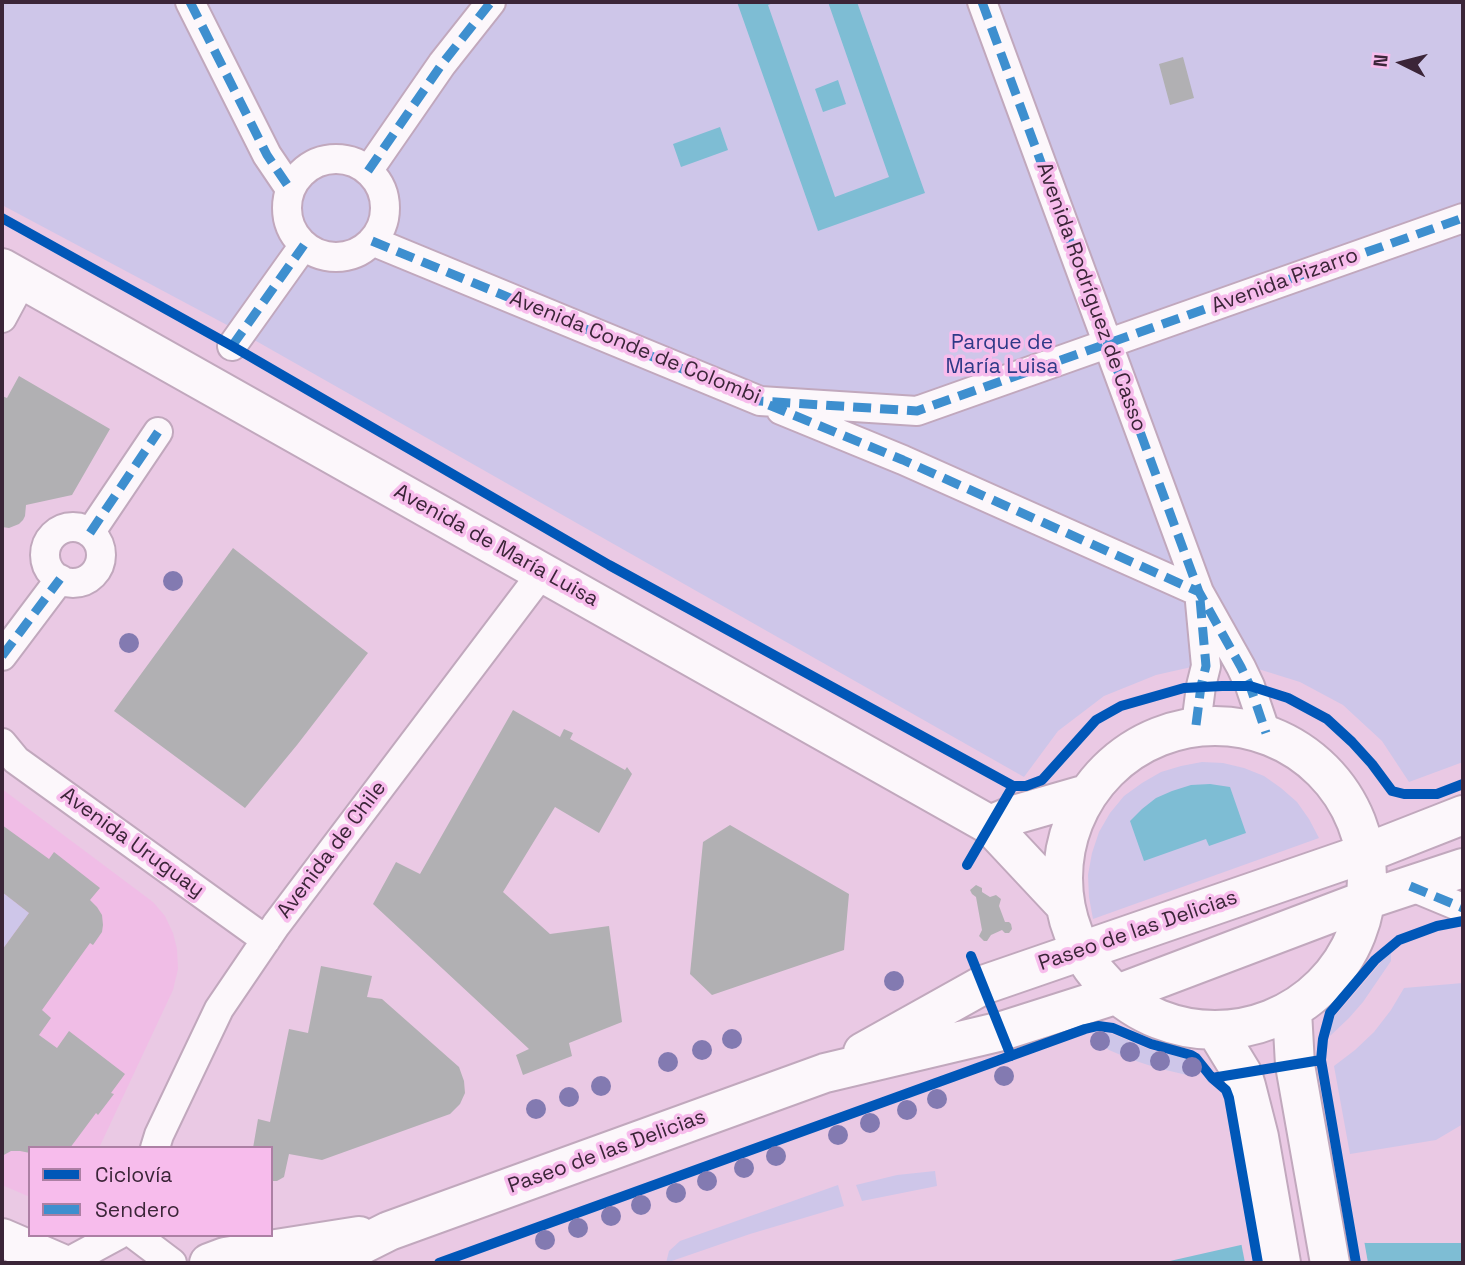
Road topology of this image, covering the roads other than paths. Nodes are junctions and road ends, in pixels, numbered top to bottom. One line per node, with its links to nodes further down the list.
1 (190, 2): 5 (street)
2 (491, 2): 4 (street)
3 (982, 2): 11 (street, Avenida Rodríguez de Casso)
4 (368, 171): 5 (street); 7 (street)
5 (290, 189): 8 (street)
6 (1463, 218): 11 (street, Avenida Pizarro)
7 (372, 241): 8 (street); 13 (street, Avenida Conde de Colombi)
8 (304, 246): 12 (street)
9 (12, 274): 10 (street); 16 (main road, Avenida de María Luisa)
10 (2, 318)
11 (1108, 344): 13 (street, Avenida Conde de Colombi); 18 (street, Avenida Rodríguez de Casso)
12 (232, 346)
13 (760, 401): 18 (street)
14 (158, 432): 15 (street)
15 (90, 533): 17 (street); 17 (street)
16 (542, 573): 25 (main road, Avenida de María Luisa); 32 (street, Avenida de Chile)
17 (60, 579): 19 (street)
18 (1199, 592): 20 (street); 21 (street)
19 (2, 656)
20 (1196, 725): 21 (main road); 23 (main road)
21 (1266, 733): 26 (main road)
22 (2, 743): 32 (street, Avenida Uruguay)
23 (1087, 794): 25 (main road); 30 (main road)
24 (1463, 815): 26 (main road, Paseo de las Delicias)
25 (990, 825): 30 (main road, Avenida de María Luisa)
26 (1366, 853): 29 (main road); 33 (main road, Paseo de las Delicias)
27 (1463, 868): 28 (main road, Paseo de las Delicias)
28 (1410, 886): 29 (main road, Paseo de las Delicias); 31 (street)
29 (1366, 900): 34 (main road, Paseo de las Delicias); 35 (main road)
30 (1063, 902): 33 (main road)
31 (1463, 908)
32 (266, 940): 38 (street, Avenida de Chile)
33 (1079, 951): 34 (main road); 37 (main road, Paseo de las Delicias)
34 (1115, 995): 36 (main road); 37 (main road, Paseo de las Delicias)
35 (1292, 1011): 36 (main road); 49 (main road)
36 (1217, 1032): 48 (main road)
37 (825, 1073): 39 (main road, Paseo de las Delicias)
38 (156, 1146)
39 (389, 1231): 46 (main road, Paseo de las Delicias); 47 (main road, Paseo de las Delicias)
40 (114, 1237): 44 (street)
41 (138, 1237): 45 (street)
42 (2, 1238): 43 (main road)
43 (60, 1263)
44 (66, 1263)
45 (172, 1263)
46 (209, 1263)
47 (326, 1263)
48 (1281, 1263)
49 (1330, 1263)

